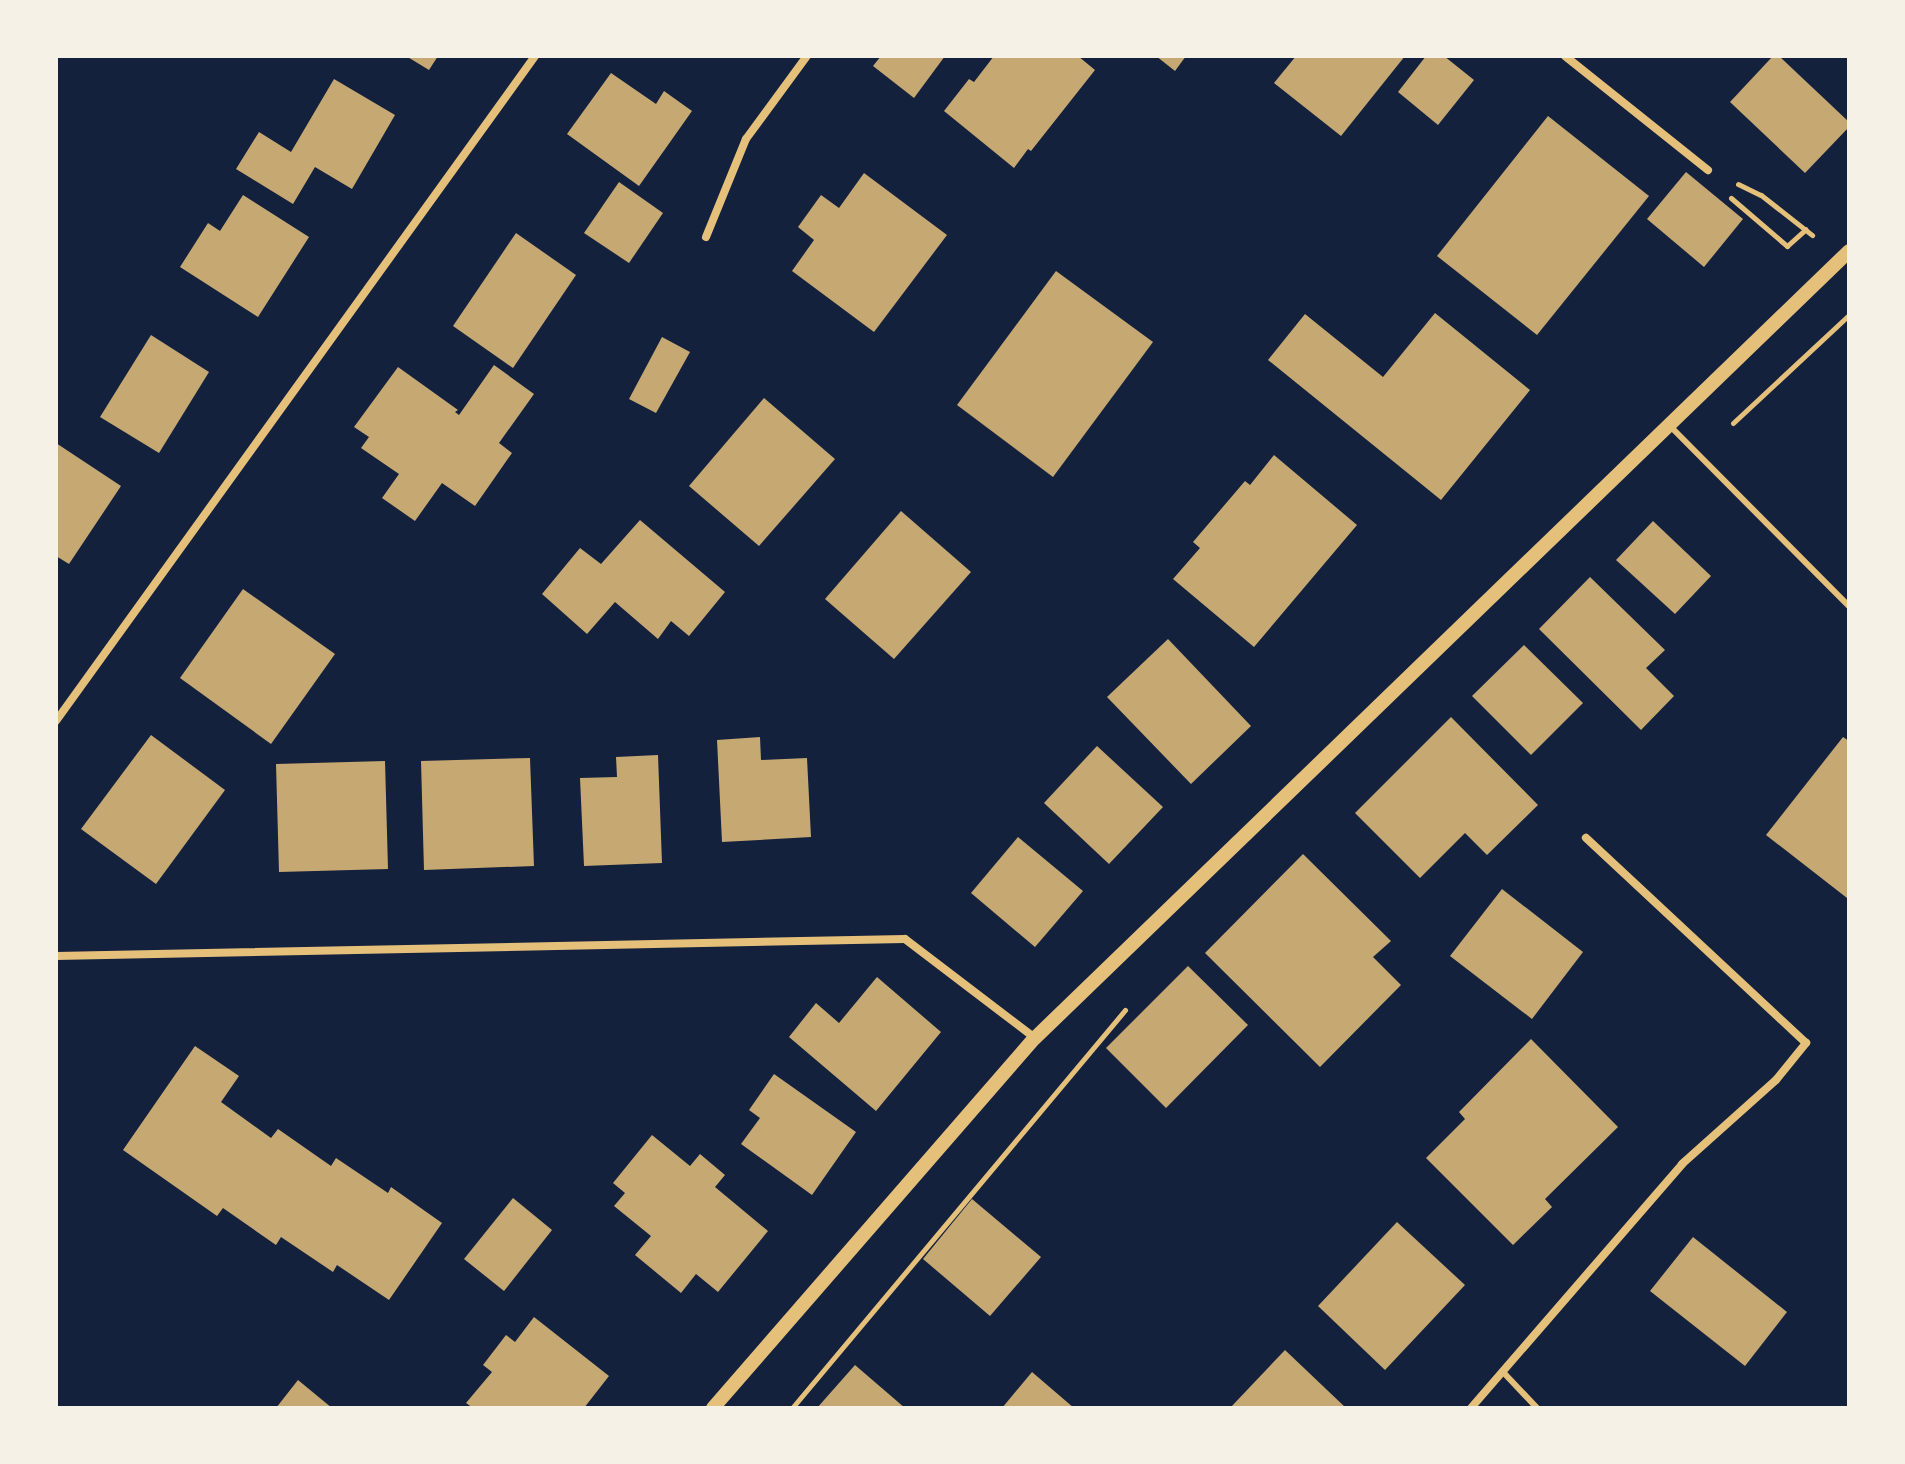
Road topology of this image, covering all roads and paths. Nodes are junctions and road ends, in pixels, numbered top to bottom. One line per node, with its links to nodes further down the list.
1 (535, 56): 13 (street)
2 (807, 56): 7 (street)
3 (1565, 56): 4 (street)
4 (1708, 170): 6 (path)
5 (1726, 193): 6 (path)
6 (1806, 229): 8 (path)
7 (706, 237)
8 (1844, 256): 10 (street)
9 (1849, 315): 11 (path)
10 (1669, 425): 11 (lane); 17 (street)
11 (1698, 456): 12 (lane)
12 (1849, 606)
13 (56, 721)
14 (1586, 838): 18 (street)
15 (56, 956): 17 (street)
16 (1132, 1002): 20 (path)
17 (1035, 1038): 19 (street)
18 (1503, 1372): 21 (street); 22 (lane)
19 (713, 1408)
20 (792, 1408)
21 (1471, 1408)
22 (1537, 1408)

